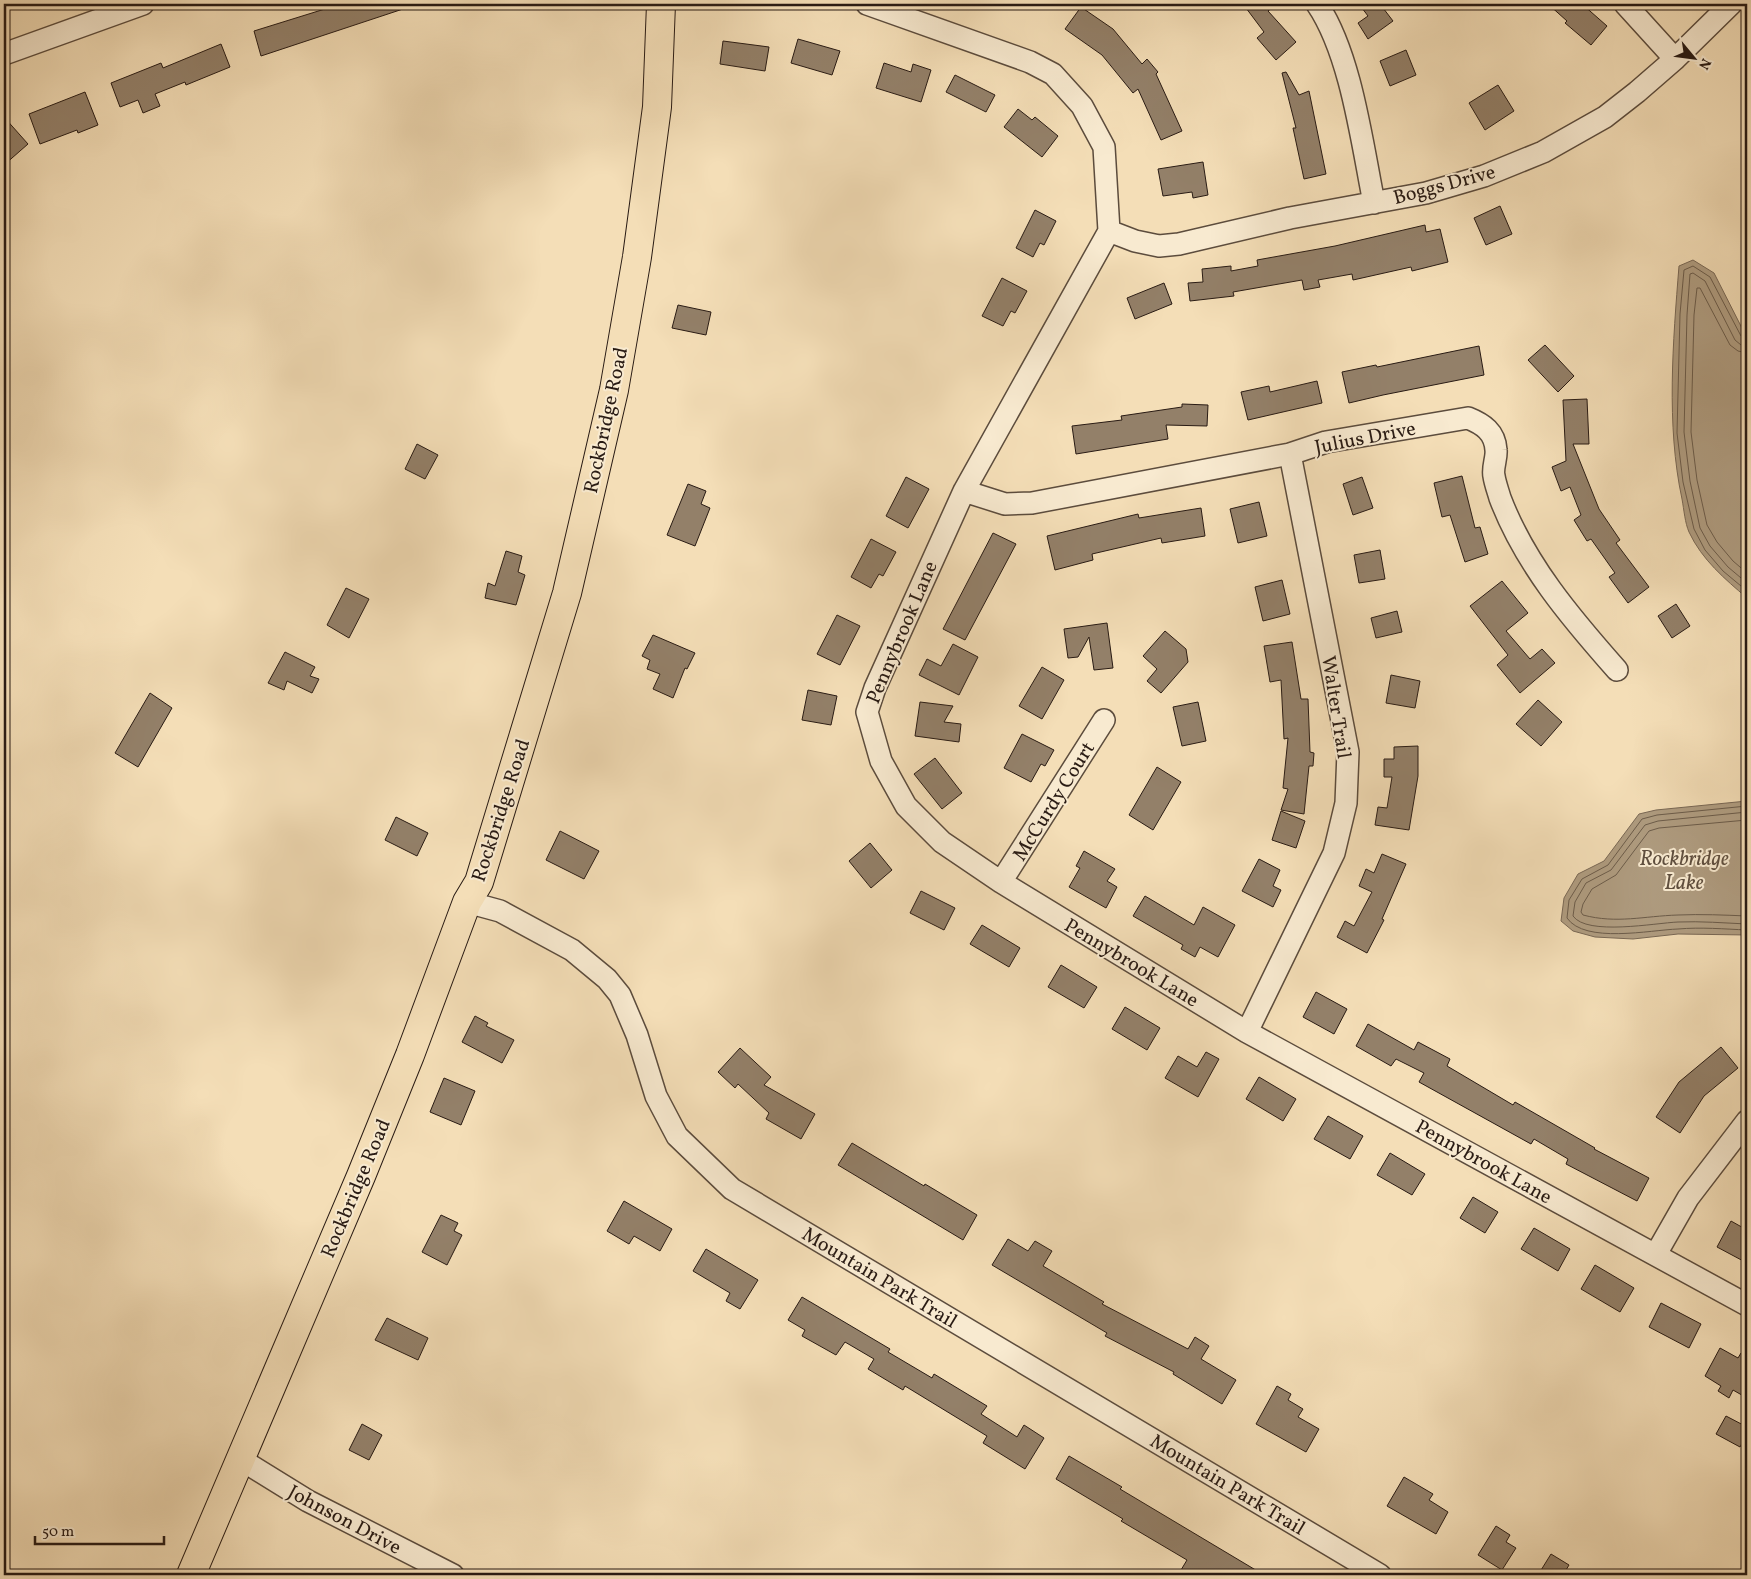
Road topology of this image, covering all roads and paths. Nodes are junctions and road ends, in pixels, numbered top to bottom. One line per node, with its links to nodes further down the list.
1 (143, 4): 7 (street)
2 (661, 4): 16 (main road, Rockbridge Road)
3 (866, 4): 10 (street)
4 (1317, 4): 9 (street)
5 (1625, 4): 8 (street)
6 (1731, 4): 8 (street, Boggs Drive)
7 (4, 54)
8 (1675, 59): 9 (street, Boggs Drive)
9 (1374, 203): 10 (street, Boggs Drive)
10 (1109, 231): 12 (street, Pennybrook Lane)
11 (1290, 454): 12 (street, Julius Drive); 13 (street, Julius Drive); 17 (street, Walter Trail)
12 (964, 491): 15 (street, Pennybrook Lane)
13 (1617, 670)
14 (1104, 720): 15 (street, McCurdy Court)
15 (1001, 882): 17 (street, Pennybrook Lane)
16 (467, 902): 21 (main road, Rockbridge Road); 24 (street, Mountain Park Trail)
17 (1248, 1032): 19 (street, Pennybrook Lane)
18 (1747, 1122): 19 (street)
19 (1656, 1254): 20 (street, Pennybrook Lane)
20 (1747, 1305)
21 (240, 1459): 22 (main road, Rockbridge Road); 23 (street, Johnson Drive)
22 (191, 1575)
23 (453, 1575)
24 (1380, 1575)

